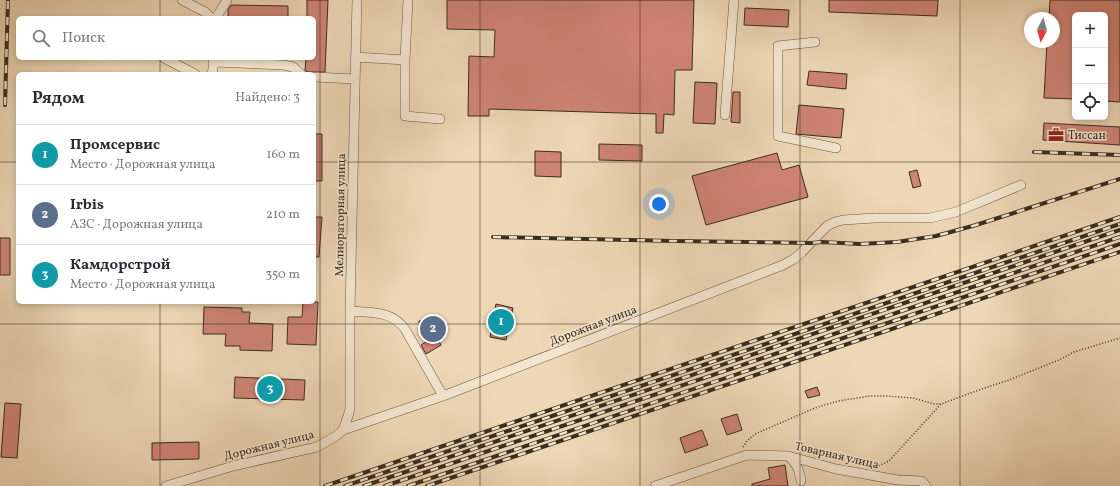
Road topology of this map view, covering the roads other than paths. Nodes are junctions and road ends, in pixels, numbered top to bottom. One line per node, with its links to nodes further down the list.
1 (182, 0): 6 (street)
2 (227, 0): 7 (street)
3 (357, 0): 9 (street, Мелиораторная улица)
4 (408, 0): 12 (street)
5 (734, 0): 18 (street)
6 (209, 16)
7 (217, 16)
8 (815, 42): 20 (street)
9 (355, 57): 12 (street); 17 (street, Мелиораторная улица)
10 (168, 60): 13 (street)
11 (214, 60): 14 (street); 15 (street)
12 (405, 60): 19 (street)
13 (191, 72)
14 (212, 72)
15 (299, 72)
16 (316, 77): 17 (street)
17 (355, 79): 22 (street, Мелиораторная улица)
18 (725, 115)
19 (440, 119)
20 (836, 148)
21 (1021, 185): 23 (street, Дорожная улица)
22 (350, 311): 23 (street); 24 (street, Мелиораторная улица)
23 (443, 396): 24 (street, Дорожная улица)
24 (343, 430): 27 (street, Дорожная улица)
25 (788, 456): 26 (street); 28 (street, Товарная улица); 29 (street, Товарная улица)
26 (801, 481)
27 (166, 486)
28 (655, 486)
29 (926, 486)

